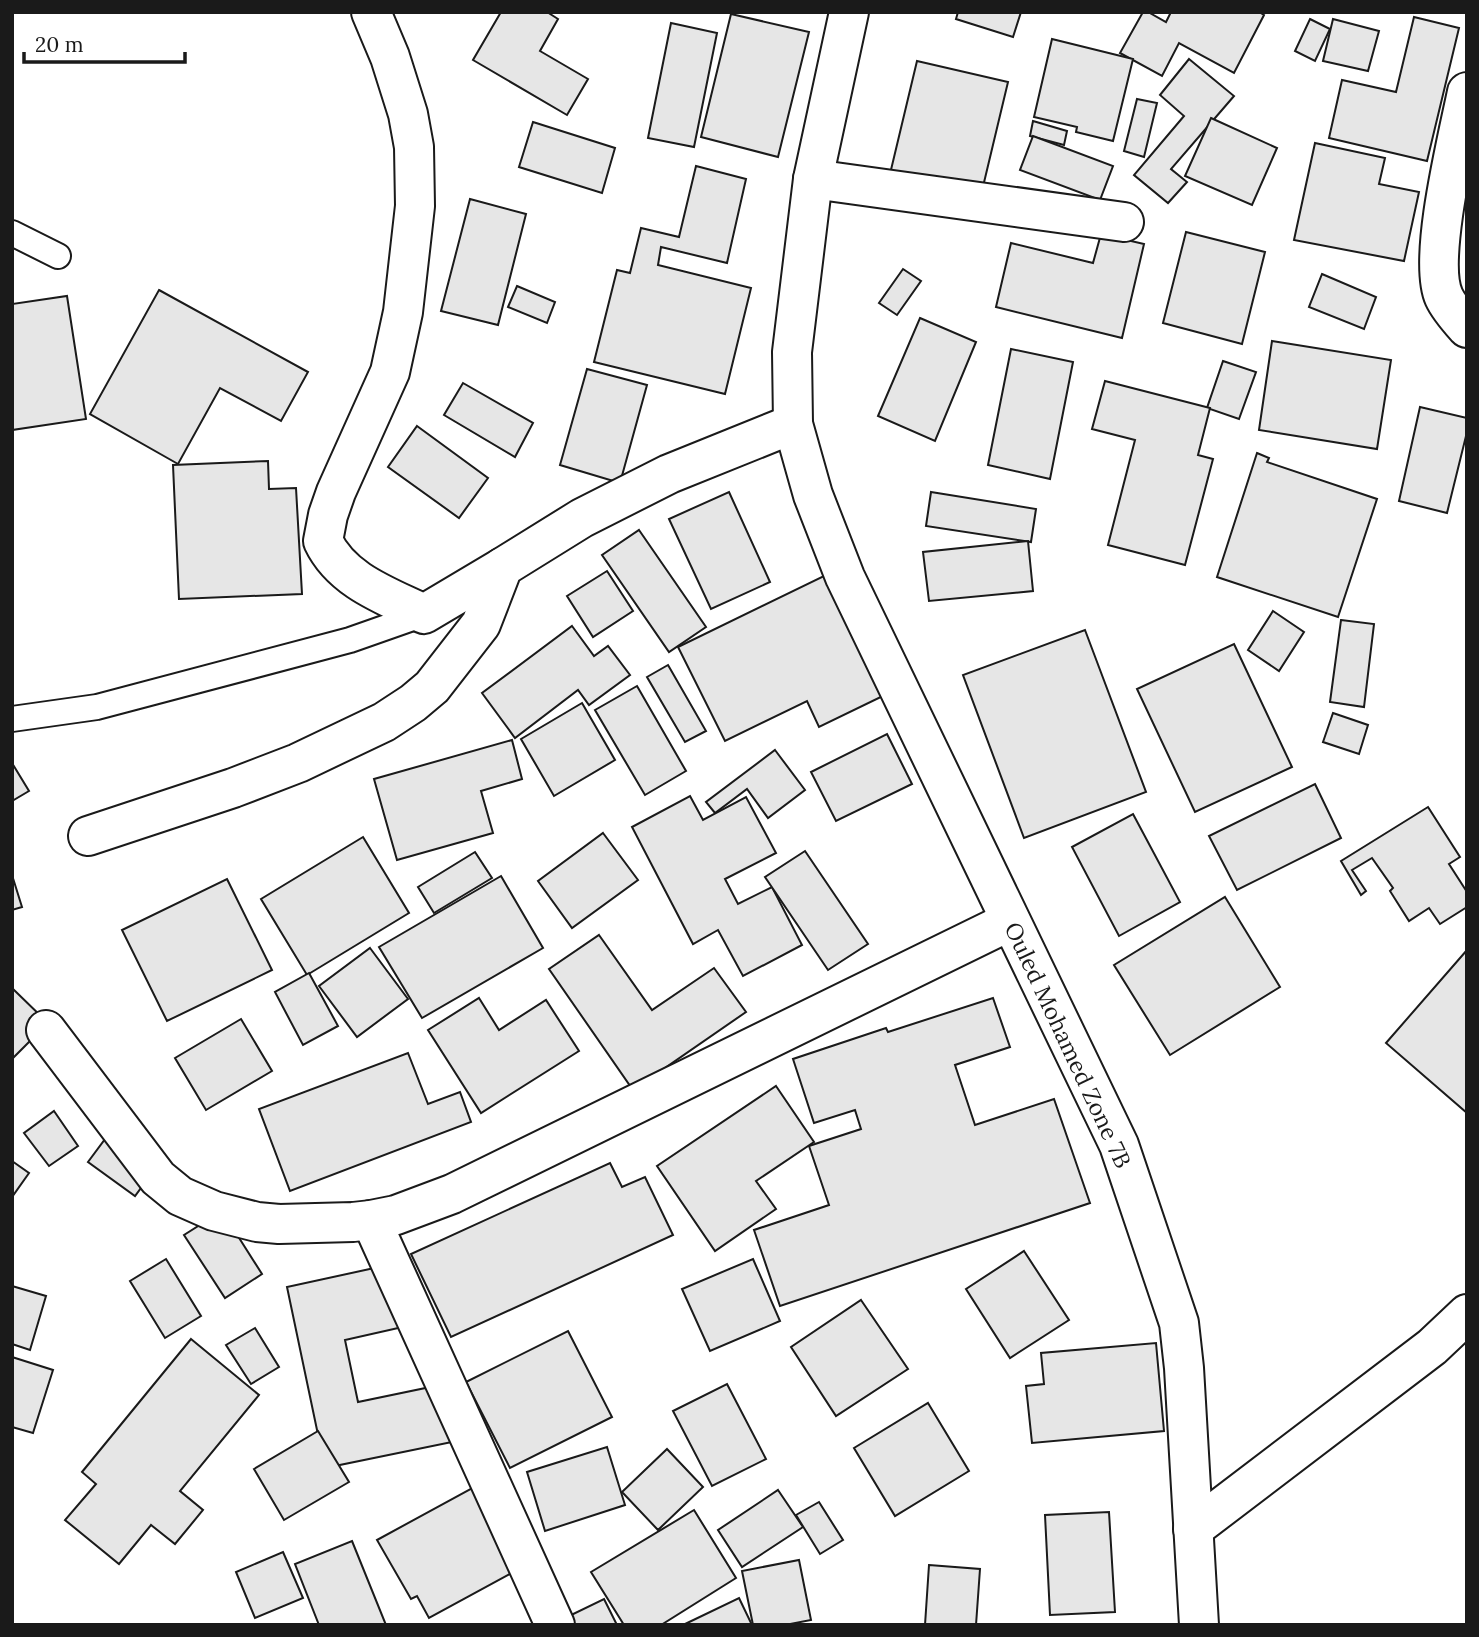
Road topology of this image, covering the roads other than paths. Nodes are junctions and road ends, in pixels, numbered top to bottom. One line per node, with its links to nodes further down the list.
1 (371, 12): 11 (street)
2 (849, 12): 4 (street, Ouled Mohamed Zone 7B)
3 (1467, 92): 8 (street)
4 (813, 179): 5 (street); 9 (street, Ouled Mohamed Zone 7B)
5 (1124, 222)
6 (12, 233): 7 (lane)
7 (58, 256)
8 (1467, 328)
9 (793, 424): 10 (street); 14 (street, Ouled Mohamed Zone 7B)
10 (503, 567): 11 (street); 13 (street)
11 (424, 614): 12 (lane)
12 (12, 719)
13 (88, 835)
14 (1010, 920): 16 (street); 18 (street, Ouled Mohamed Zone 7B)
15 (46, 1030): 16 (street)
16 (371, 1220): 19 (street)
17 (1467, 1314): 18 (street)
18 (1193, 1529): 20 (street, Ouled Mohamed Zone 7B)
19 (555, 1625)
20 (1199, 1625)

